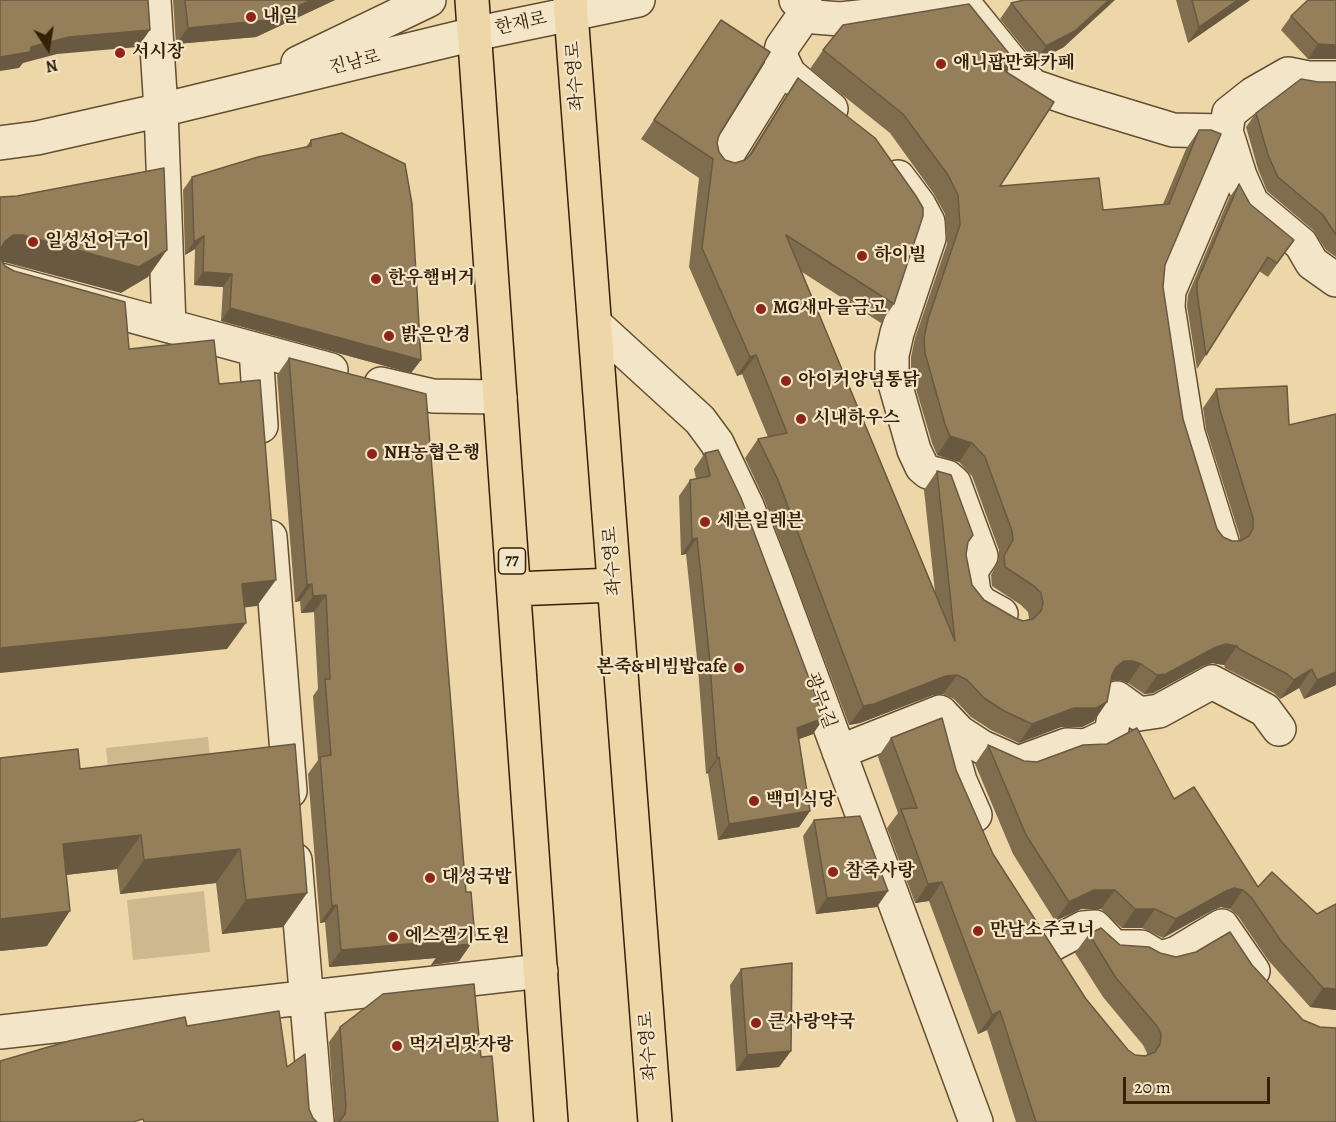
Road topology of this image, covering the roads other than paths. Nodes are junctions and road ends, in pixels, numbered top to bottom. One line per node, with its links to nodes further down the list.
1 (154, 0): 12 (street)
2 (429, 0): 11 (street, 진남로)
3 (472, 0): 8 (main road, 77)
4 (638, 0): 7 (street, 한재로)
5 (962, 0): 6 (street); 13 (street)
6 (802, 6): 9 (street)
7 (571, 7): 8 (street, 한재로); 18 (main road, 좌수영로)
8 (474, 34): 11 (street, 진남로); 21 (main road, 77)
9 (783, 65): 15 (street); 27 (street)
10 (1336, 78): 13 (street)
11 (236, 92): 12 (street, 진남로)
12 (161, 110): 14 (street, 진남로); 19 (street)
13 (1228, 139): 17 (street); 24 (street)
14 (0, 143)
15 (722, 163)
16 (0, 280): 19 (street)
17 (1336, 280)
18 (595, 324): 25 (main road, 좌수영로); 30 (street, 광무1길)
19 (169, 326): 20 (street)
20 (256, 350): 21 (street); 22 (street)
21 (500, 397): 26 (main road, 77)
22 (264, 456)
23 (267, 503): 34 (street)
24 (1222, 542)
25 (614, 585): 26 (main road); 39 (main road, 좌수영로)
26 (514, 589): 33 (main road, 77)
27 (1011, 621)
28 (940, 712): 29 (street); 30 (street); 31 (street)
29 (1279, 729)
30 (839, 752): 40 (street, 광무1길)
31 (987, 842)
32 (1049, 947): 35 (street)
33 (541, 971): 34 (street); 38 (main road, 77)
34 (306, 997): 36 (street); 37 (street)
35 (1276, 997)
36 (0, 1032)
37 (317, 1122)
38 (551, 1122)
39 (655, 1122)
40 (976, 1122)

